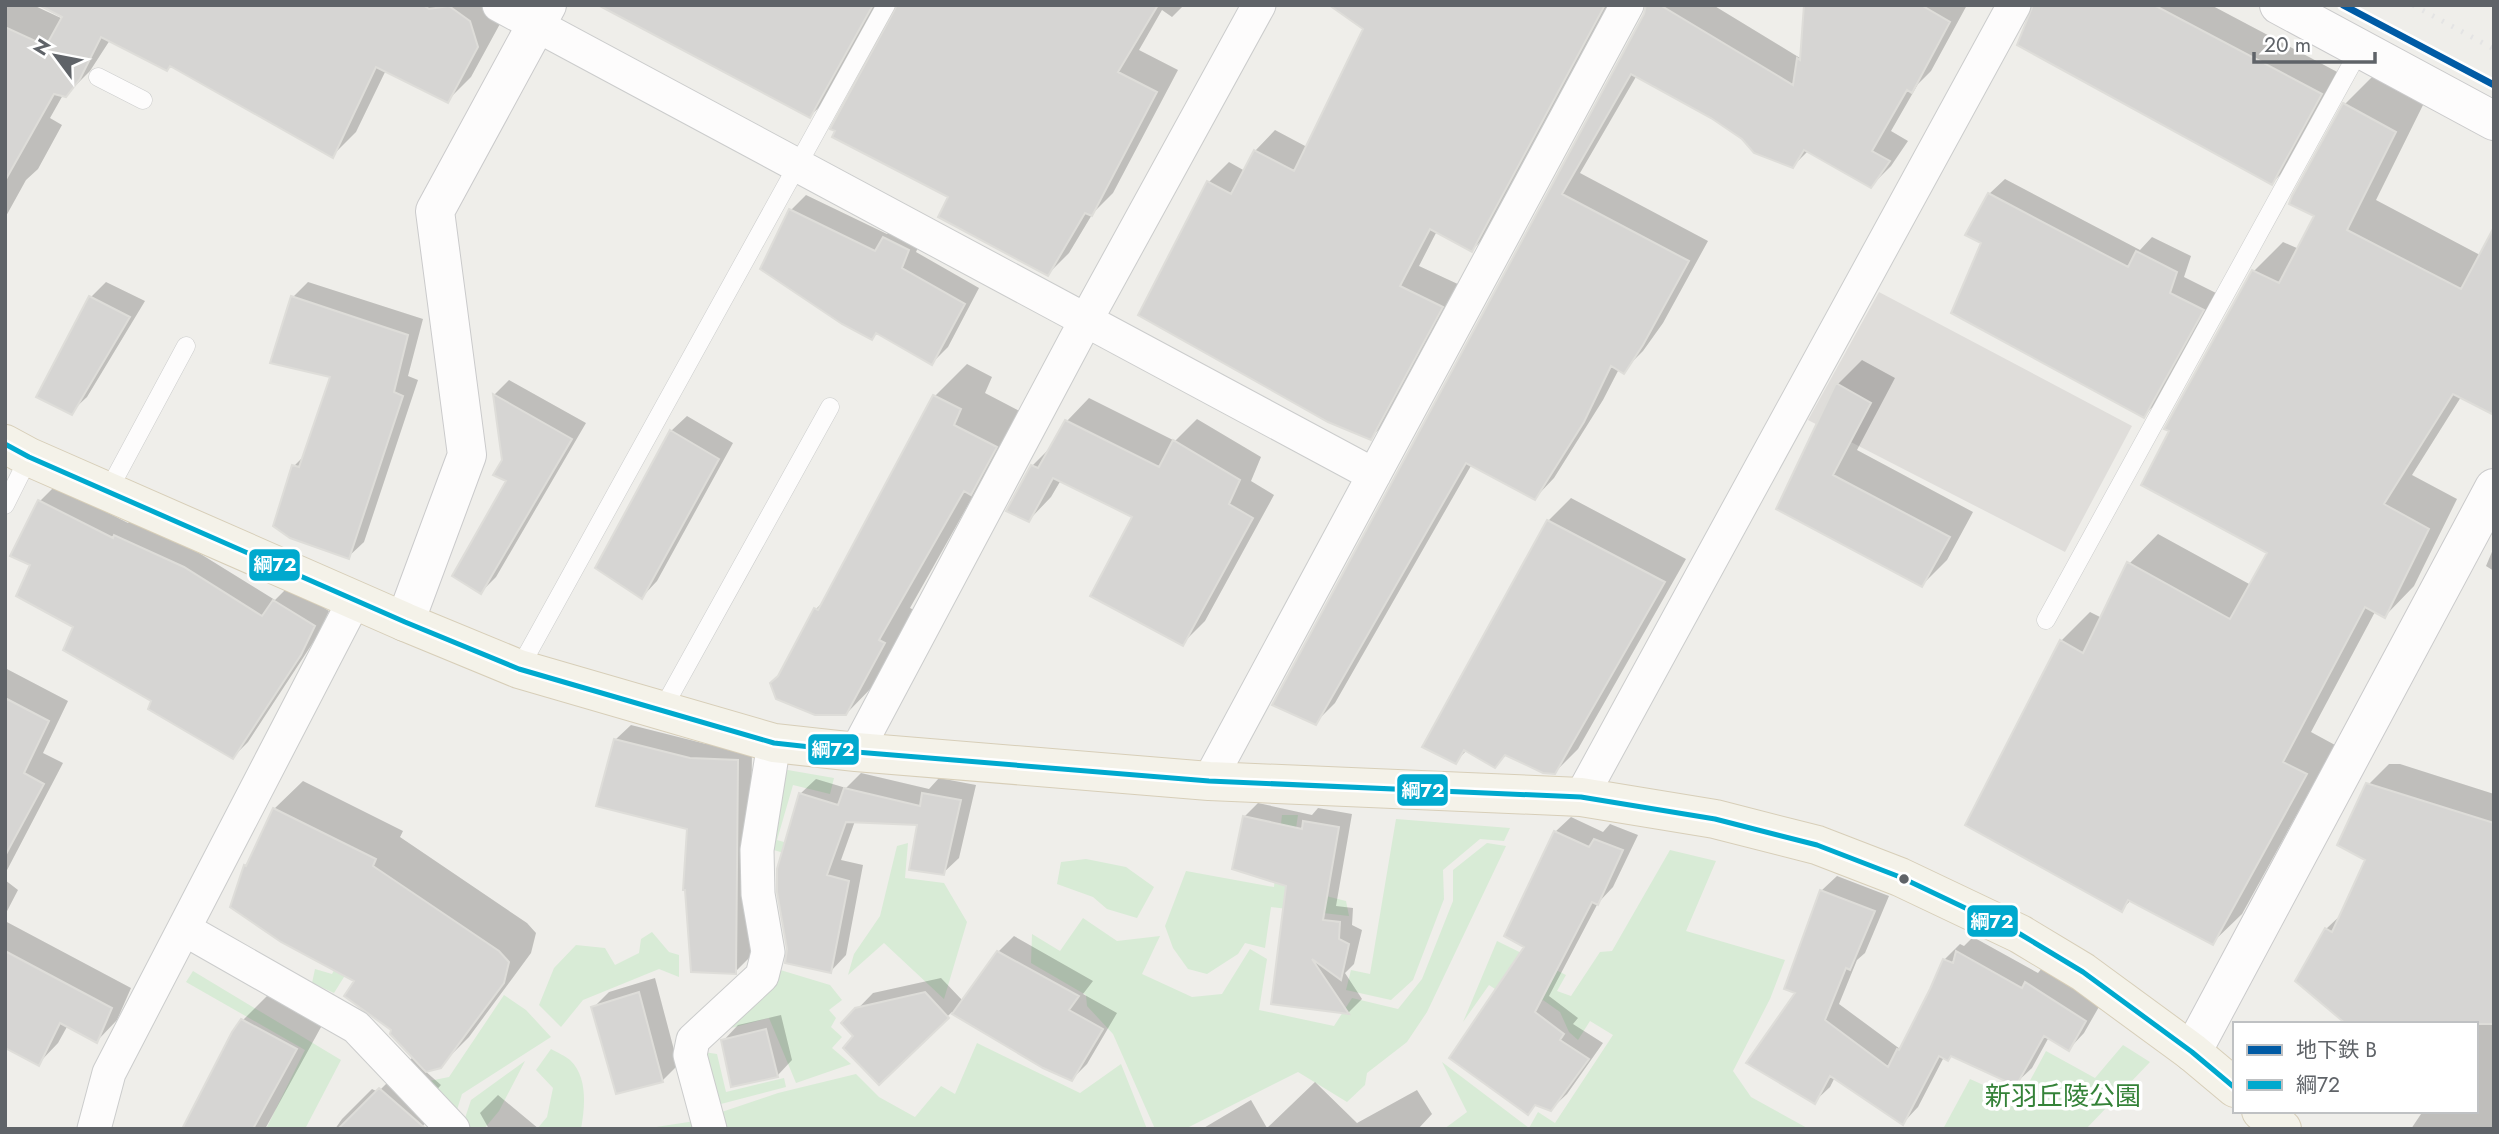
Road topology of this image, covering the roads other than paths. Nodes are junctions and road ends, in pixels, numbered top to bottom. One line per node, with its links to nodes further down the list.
1 (499, 5): 7 (street)
2 (886, 5): 12 (lane)
3 (1259, 5): 13 (street)
4 (1627, 5): 17 (street)
5 (2014, 5): 29 (street)
6 (2279, 5): 8 (street)
7 (541, 15): 12 (street); 23 (street)
8 (2360, 49): 11 (street); 22 (lane)
9 (97, 77): 10 (lane)
10 (144, 100)
11 (2494, 121)
12 (798, 165): 13 (street); 24 (lane)
13 (1086, 320): 17 (street); 27 (street)
14 (186, 346): 19 (lane)
15 (830, 407): 25 (lane)
16 (17, 450): 19 (main road); 20 (lane)
17 (1374, 475): 28 (street)
18 (2494, 488): 31 (street)
19 (108, 491): 21 (main road)
20 (5, 505)
21 (355, 599): 23 (main road); 30 (street)
22 (2046, 620)
23 (404, 622): 24 (main road)
24 (519, 669): 25 (main road)
25 (662, 710): 26 (main road)
26 (774, 743): 27 (main road); 36 (street)
27 (856, 752): 28 (main road)
28 (1209, 780): 29 (main road)
29 (1581, 797): 31 (main road)
30 (184, 929): 34 (street); 35 (street)
31 (2192, 1052): 32 (main road)
32 (2233, 1086)
33 (2263, 1113): 37 (main road)
34 (94, 1129)
35 (453, 1129)
36 (710, 1129)
37 (2282, 1129)

